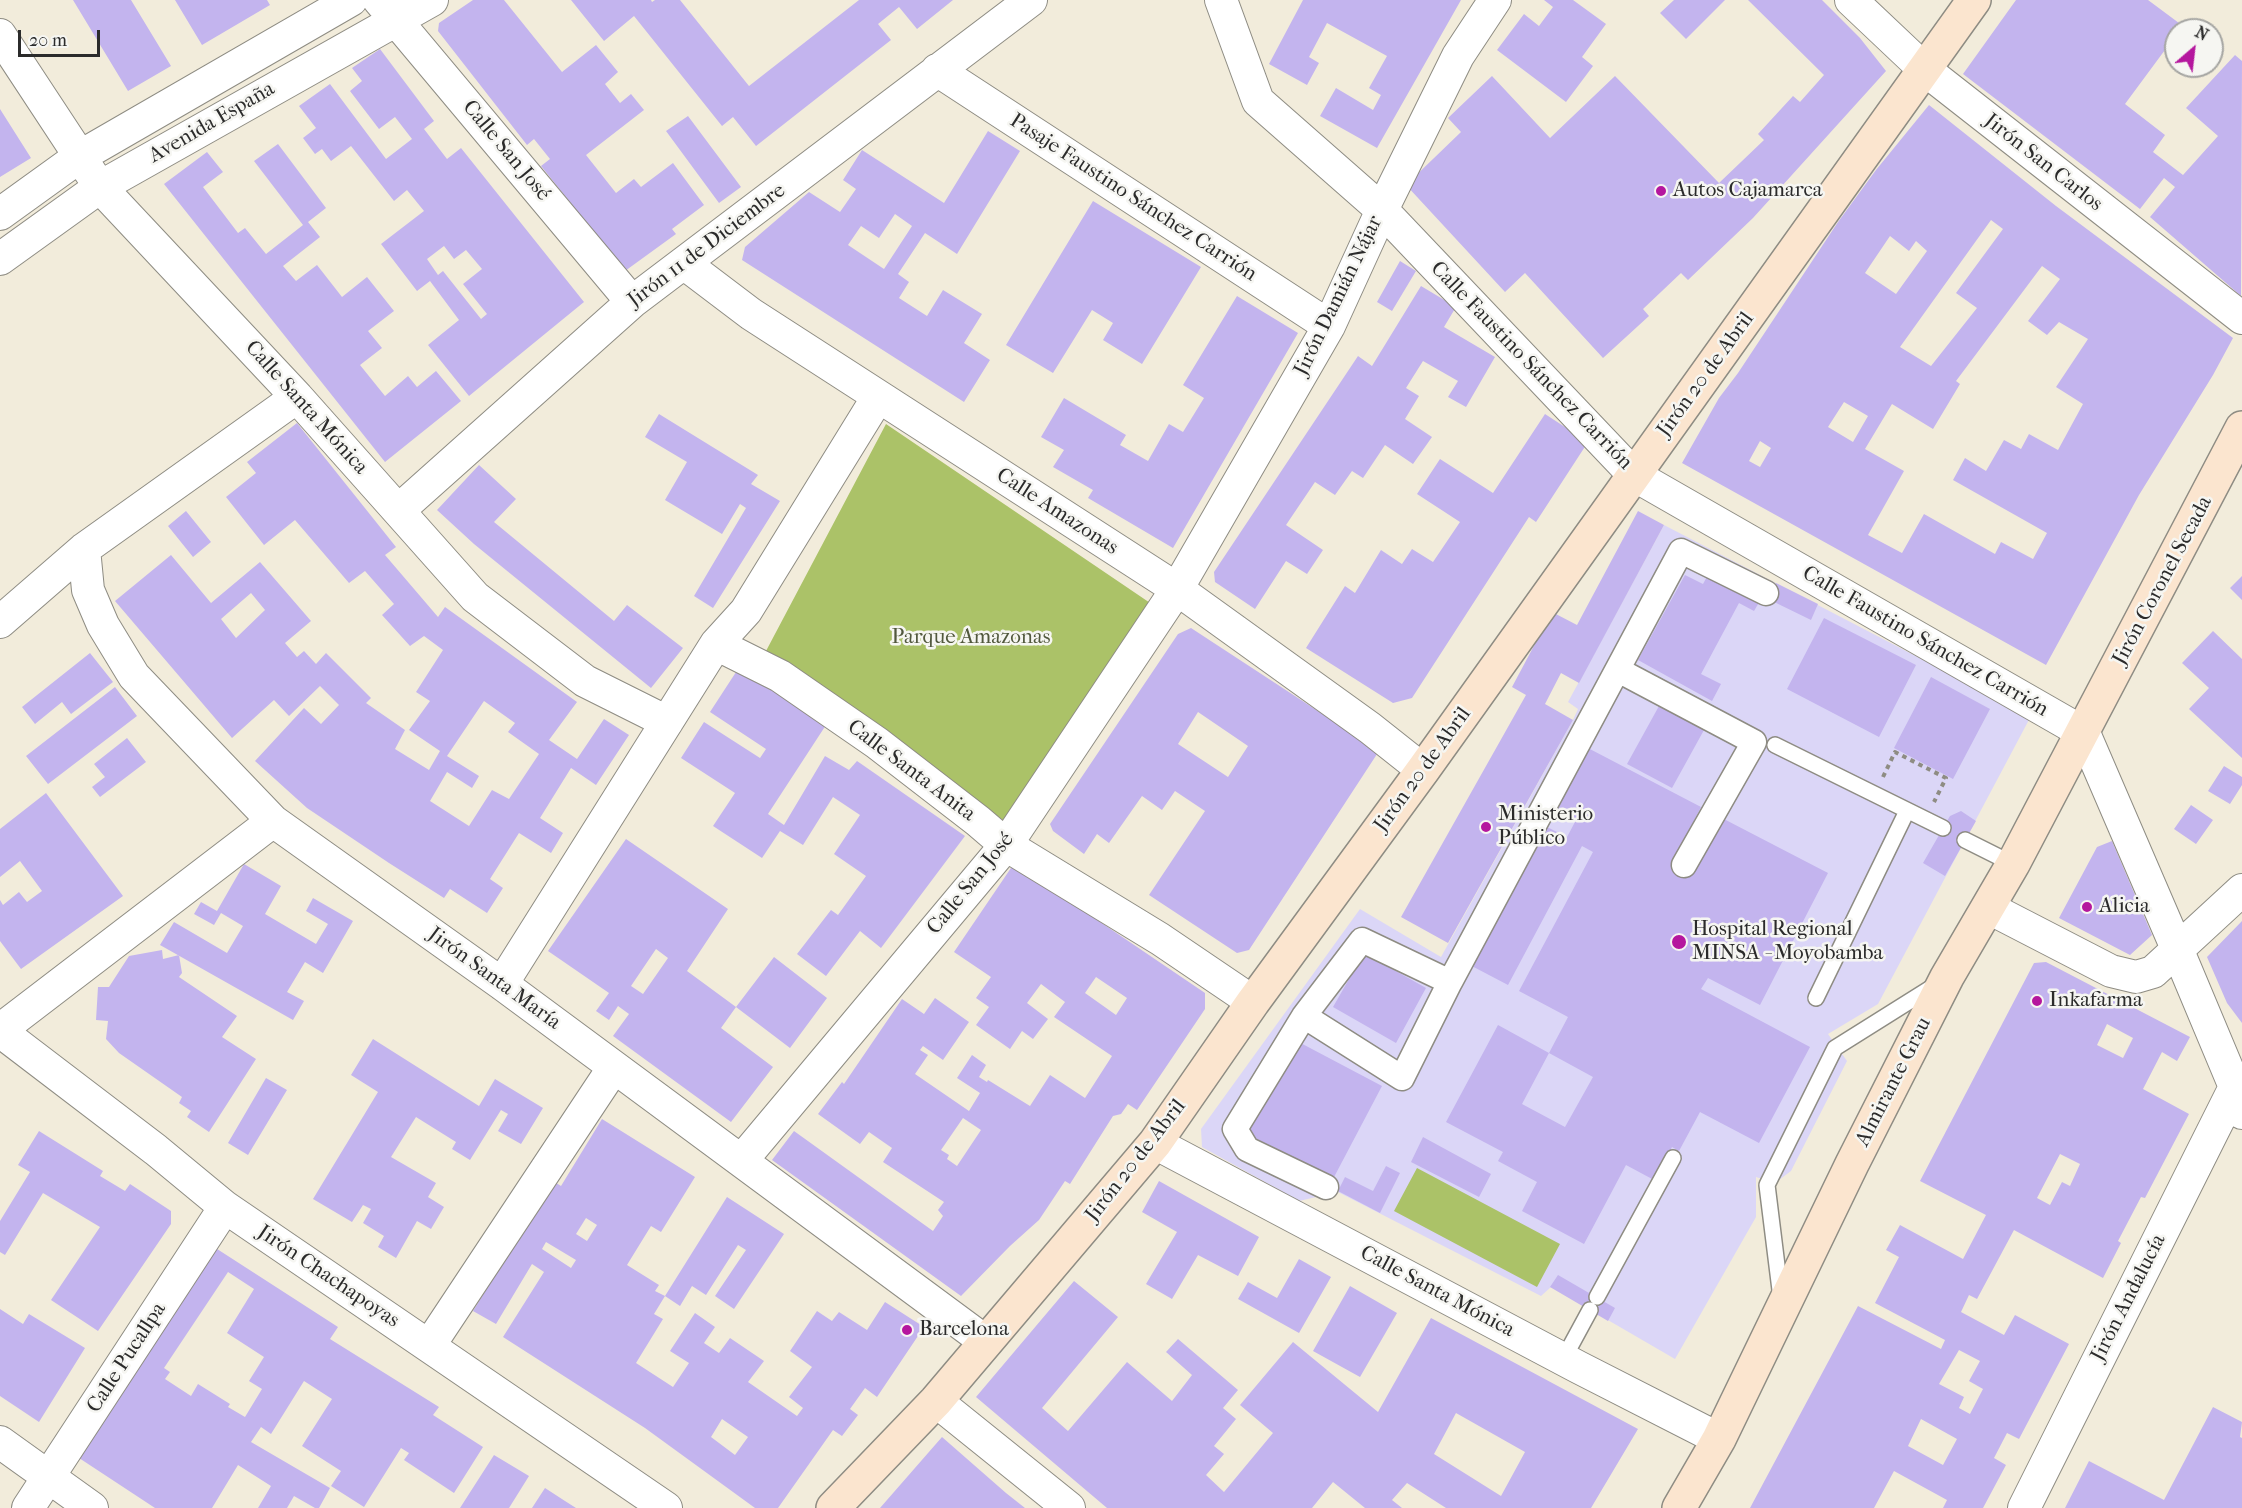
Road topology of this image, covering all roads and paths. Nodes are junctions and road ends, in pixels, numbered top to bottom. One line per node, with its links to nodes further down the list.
1 (351, 0): 12 (street, Avenida España)
2 (432, 0): 8 (street, Avenida España)
3 (1031, 0): 11 (street, Jirón 11 de Diciembre)
4 (1221, 0): 14 (street, Calle Faustino Sánchez Carrión)
5 (1495, 0): 14 (street, Jirón Damián Nájar)
6 (1851, 0): 10 (street, Jirón San Carlos)
7 (1974, 0): 10 (main road, Jirón 20 de Abril)
8 (387, 9): 13 (street, Avenida España); 18 (street, Calle San José)
9 (0, 35): 12 (street, Calle Santa Mónica)
10 (1924, 69): 19 (street, Jirón San Carlos); 24 (main road, Jirón 20 de Abril)
11 (937, 70): 17 (street, Jirón 11 de Diciembre); 20 (street, Pasaje Faustino Sánchez Carrión)
12 (79, 157): 13 (street, Calle Santa Mónica); 15 (street, Avenida España)
13 (100, 187): 16 (street, Avenida España); 21 (street, Calle Santa Mónica)
14 (1382, 210): 20 (street, Jirón Damián Nájar); 24 (street, Calle Faustino Sánchez Carrión)
15 (0, 214)
16 (0, 259)
17 (684, 264): 18 (street, Jirón 11 de Diciembre); 22 (street, Calle Amazonas)
18 (632, 302): 25 (street, Jirón 11 de Diciembre)
19 (2242, 318)
20 (1329, 326): 27 (street, Jirón Damián Nájar)
21 (297, 397): 25 (street, Calle Santa Mónica); 26 (street)
22 (878, 397): 27 (street, Calle Amazonas); 30 (street)
23 (2242, 429): 33 (main road, Jirón Coronel Secada)
24 (1634, 475): 33 (street, Calle Faustino Sánchez Carrión); 36 (main road, Jirón 20 de Abril)
25 (399, 510): 32 (street, Calle Santa Mónica)
26 (84, 549): 29 (street); 39 (street, Jirón Santa María)
27 (1177, 590): 36 (street, Calle Amazonas); 42 (street, Calle San José)
28 (1767, 593): 31 (street)
29 (0, 622)
30 (716, 644): 32 (street); 42 (street, Calle Santa Anita)
31 (1618, 670): 44 (street); 49 (street)
32 (667, 722): 50 (street)
33 (2084, 733): 43 (main road, Almirante Grau); 47 (street)
34 (1775, 745): 38 (lane)
35 (1895, 752): 37 (path)
36 (1423, 770): 52 (main road, Jirón 20 de Abril)
37 (1932, 807)
38 (1907, 811): 40 (lane); 51 (lane)
39 (273, 821): 50 (street, Jirón Santa María); 54 (street)
40 (1943, 828)
41 (1965, 840): 43 (lane)
42 (1006, 845): 52 (street, Calle Santa Anita); 59 (street, Calle San José)
43 (2013, 864): 46 (main road, Almirante Grau)
44 (1684, 865)
45 (2242, 890): 47 (street)
46 (1989, 908): 47 (street); 48 (main road, Almirante Grau)
47 (2178, 951): 56 (street)
48 (1947, 978): 62 (main road, Almirante Grau); 62 (lane)
49 (1450, 982): 53 (street); 53 (street)
50 (502, 984): 55 (street, Jirón Santa María)
51 (1816, 998)
52 (1253, 1002): 57 (main road, Jirón 20 de Abril)
53 (1304, 1016): 60 (street)
54 (0, 1030): 61 (street, Jirón Chachapoyas)
55 (614, 1066): 59 (street, Jirón Santa María); 64 (street)
56 (2238, 1100): 76 (street, Jirón Andalucía)
57 (1155, 1143): 63 (main road, Jirón 20 de Abril); 65 (street, Calle Santa Mónica)
58 (1673, 1158): 65 (lane)
59 (742, 1160): 63 (street, Jirón Santa María)
60 (1326, 1187)
61 (225, 1207): 64 (street, Jirón Chachapoyas); 69 (street, Calle Pucallpa)
62 (1782, 1308): 67 (main road, Almirante Grau)
63 (986, 1342): 66 (main road, Jirón 20 de Abril)
64 (429, 1346): 72 (street, Jirón Chachapoyas)
65 (1564, 1358): 67 (street, Calle Santa Mónica)
66 (936, 1401): 73 (main road, Jirón 20 de Abril); 74 (street)
67 (1719, 1440): 75 (main road, Almirante Grau)
68 (0, 1442): 69 (street)
69 (48, 1478): 70 (street, Calle Pucallpa); 71 (street)
70 (28, 1508)
71 (92, 1508)
72 (666, 1508)
73 (833, 1508)
74 (1069, 1508)
75 (1679, 1508)
76 (2024, 1508)

